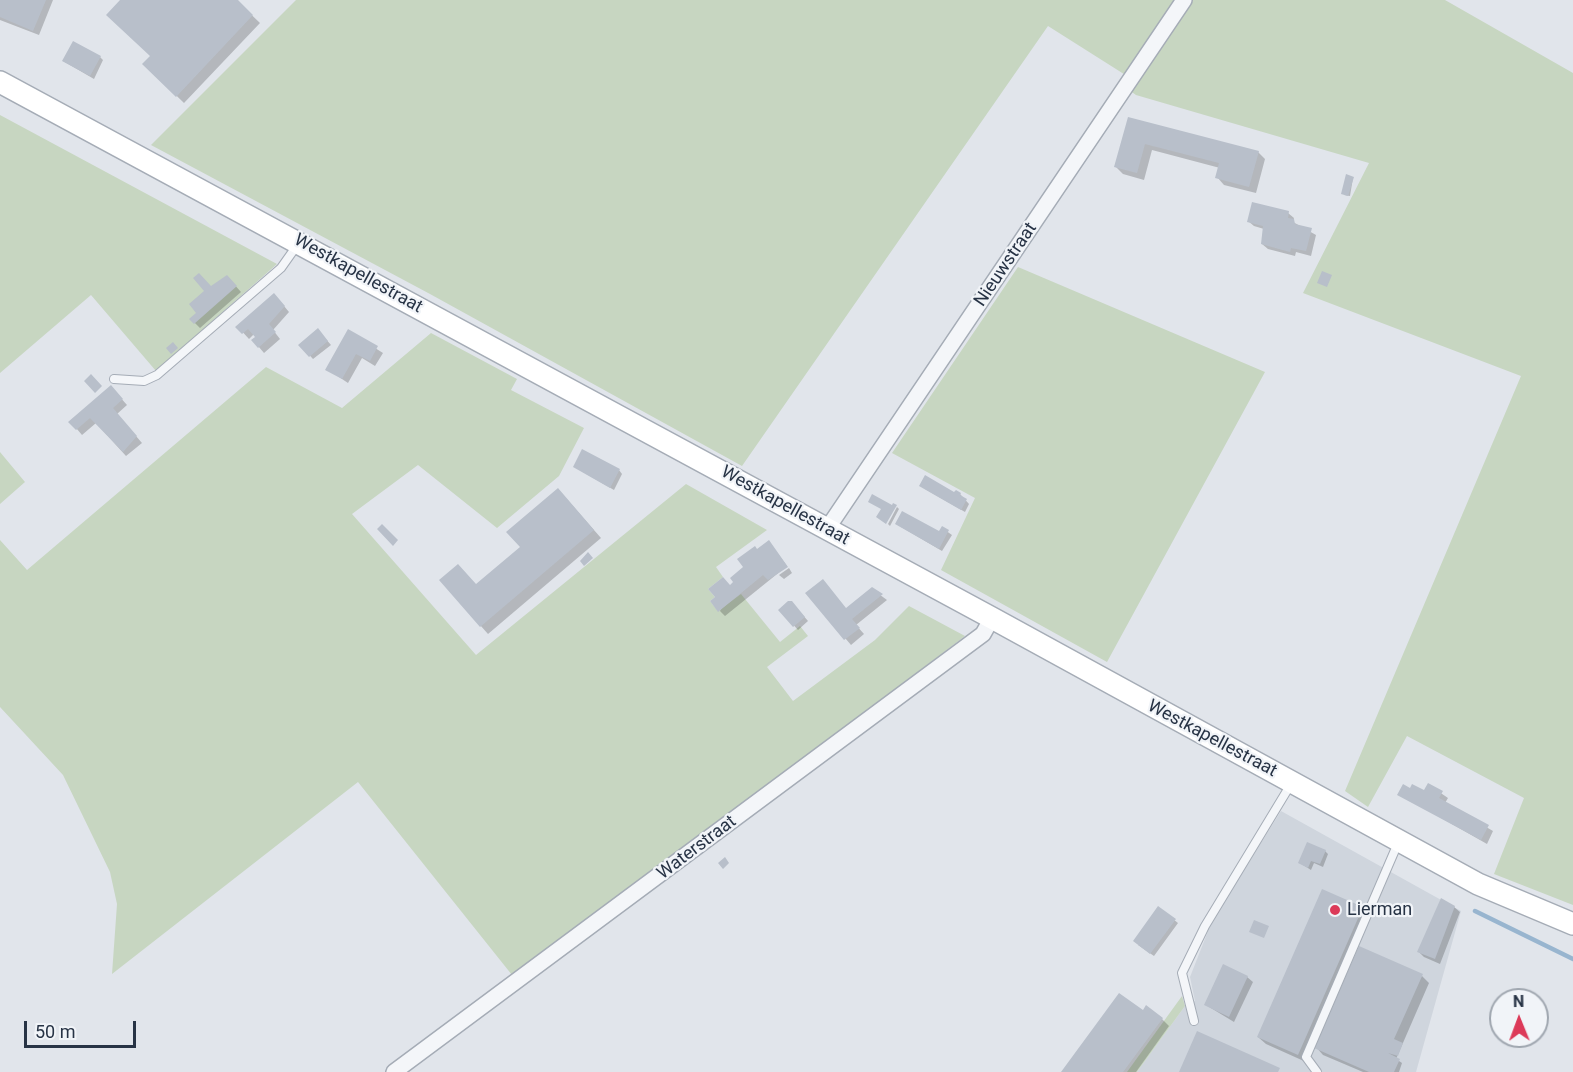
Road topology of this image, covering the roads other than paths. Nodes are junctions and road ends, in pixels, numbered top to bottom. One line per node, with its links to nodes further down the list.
1 (1184, 0): 5 (street, Nieuwstraat)
2 (0, 82): 3 (street, Westkapellestraat)
3 (299, 242): 4 (lane); 5 (street, Westkapellestraat)
4 (114, 380)
5 (827, 529): 6 (street, Westkapellestraat)
6 (992, 618): 7 (street, Westkapellestraat); 11 (street, Waterstraat)
7 (1292, 782): 8 (street, Westkapellestraat); 10 (lane)
8 (1399, 841): 9 (street, Westkapellestraat); 12 (lane)
9 (1573, 924)
10 (1194, 1021)
11 (394, 1072)
12 (1317, 1072)

